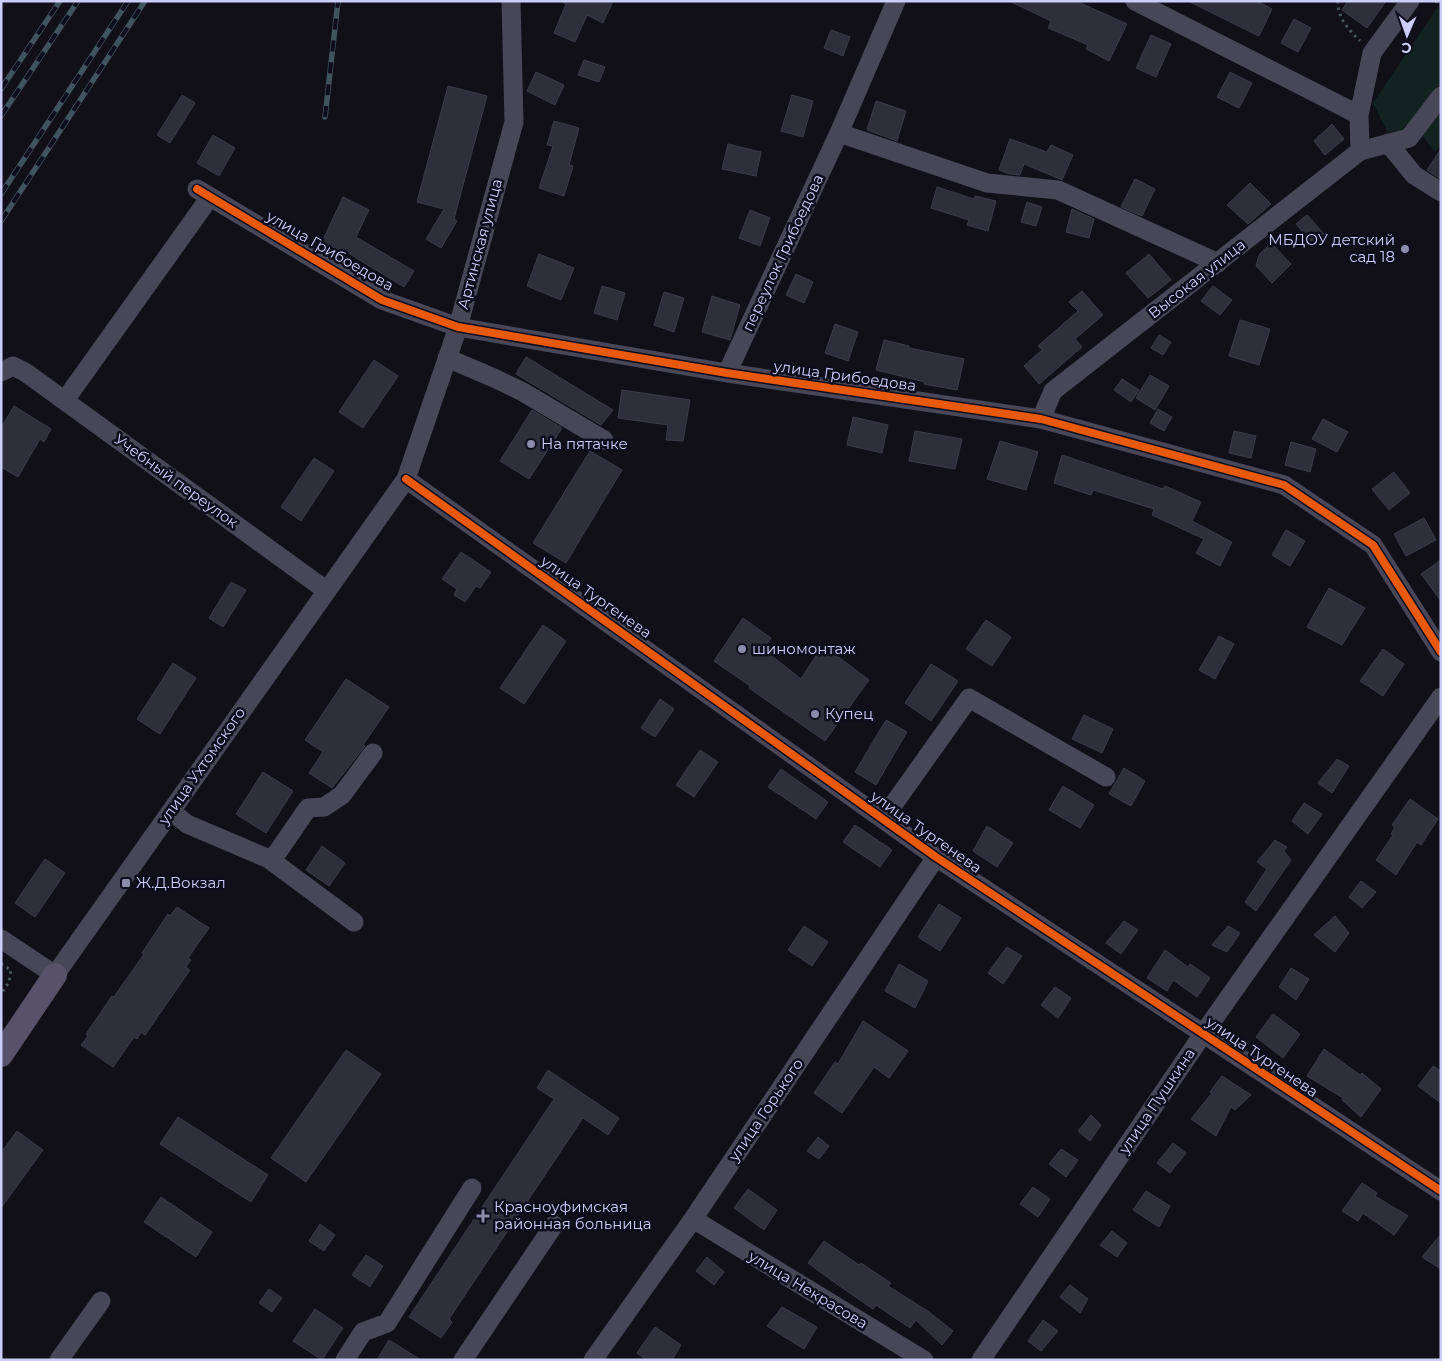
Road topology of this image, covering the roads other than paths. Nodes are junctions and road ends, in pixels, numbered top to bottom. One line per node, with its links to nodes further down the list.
1 (511, 1): 12 (street, Артинская улица)
2 (896, 1): 7 (street, переулок Грибоедова)
3 (1135, 1): 6 (street)
4 (1410, 1): 6 (street)
5 (1441, 96): 8 (street)
6 (1360, 115): 9 (street)
7 (839, 133): 11 (street); 15 (street, переулок Грибоедова)
8 (1388, 143): 9 (street); 10 (street)
9 (1360, 151): 11 (street, Высокая улица)
10 (1441, 192)
11 (1218, 263): 17 (street, Высокая улица)
12 (458, 327): 13 (street, Артинская улица); 15 (street, улица Грибоедова); 16 (street, улица Грибоедова)
13 (447, 358): 18 (street); 19 (street, Артинская улица)
14 (1, 372): 16 (street, Учебный переулок)
15 (727, 373): 17 (street, улица Грибоедова)
16 (65, 400): 20 (street, Учебный переулок)
17 (1041, 419): 21 (street, улица Грибоедова)
18 (604, 440)
19 (406, 479): 20 (street, улица Ухтомского); 26 (street, улица Тургенева)
20 (327, 590): 25 (street, улица Ухтомского)
21 (1441, 652)
22 (1441, 697): 32 (street, улица Пушкина)
23 (373, 753): 28 (street)
24 (1106, 777): 26 (street)
25 (171, 811): 28 (street); 31 (street, улица Ухтомского)
26 (883, 819): 27 (street, улица Тургенева)
27 (936, 857): 32 (street, улица Тургенева); 36 (street, улица Горького)
28 (270, 859): 29 (street)
29 (354, 922)
30 (1, 939): 31 (street)
31 (55, 975): 33 (main road, улица Ухтомского)
32 (1203, 1034): 35 (street, улица Тургенева); 44 (street, улица Пушкина)
33 (1, 1055)
34 (472, 1188): 40 (street)
35 (1441, 1192)
36 (693, 1219): 42 (street, улица Горького); 43 (street, улица Некрасова)
37 (554, 1226): 41 (street)
38 (102, 1301): 39 (street)
39 (59, 1360)
40 (345, 1360)
41 (463, 1360)
42 (592, 1360)
43 (924, 1360)
44 (981, 1360)

